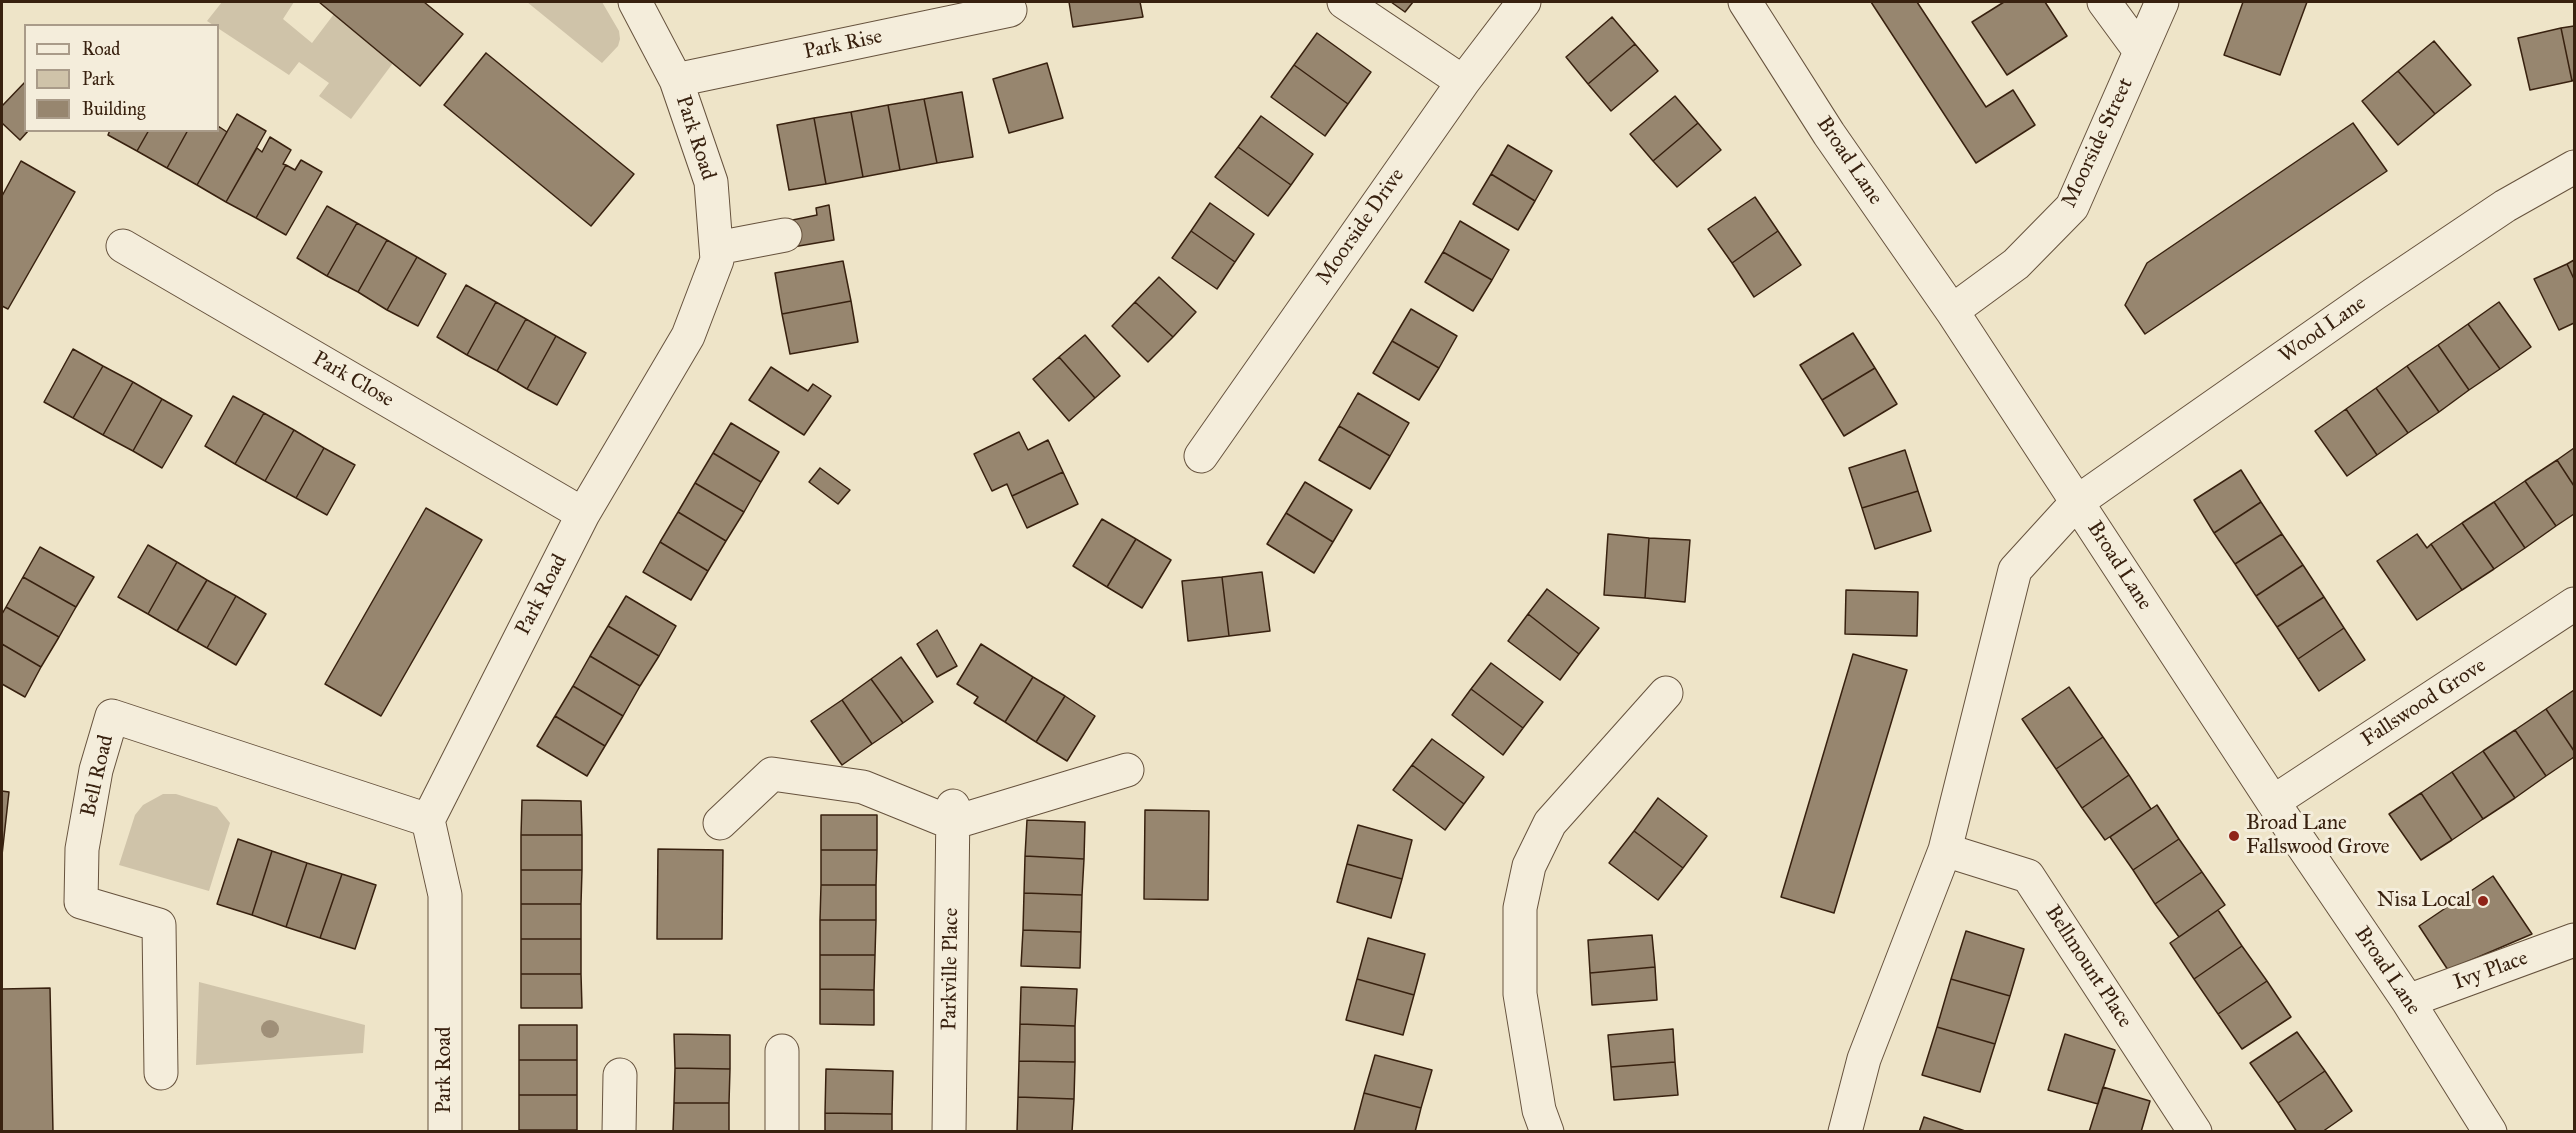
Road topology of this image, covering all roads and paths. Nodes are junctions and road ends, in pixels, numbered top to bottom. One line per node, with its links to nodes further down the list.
1 (635, 2): 9 (street, Park Road)
2 (1344, 2): 10 (street)
3 (1524, 2): 10 (street, Moorside Drive)
4 (1745, 2): 15 (street, Broad Lane)
5 (2104, 2): 8 (street)
6 (2162, 2): 8 (street, Moorside Street)
7 (1010, 10): 9 (street, Park Rise)
8 (2140, 51): 15 (street, Moorside Street)
9 (676, 80): 14 (street, Park Road)
10 (1463, 82): 16 (street, Moorside Drive)
11 (2574, 167): 17 (street, Wood Lane)
12 (784, 234): 14 (street)
13 (123, 246): 18 (street, Park Close)
14 (717, 248): 18 (street, Park Road)
15 (1952, 311): 17 (street, Broad Lane)
16 (1202, 456)
17 (2077, 502): 22 (street, Broad Lane); 26 (street)
18 (583, 514): 24 (street, Park Road)
19 (2574, 604): 22 (street, Fallswood Grove)
20 (1666, 693): 36 (street)
21 (1127, 770): 23 (street)
22 (2273, 802): 28 (street, Broad Lane)
23 (952, 814): 25 (street); 35 (street, Parkville Place)
24 (428, 820): 30 (street, Bell Road); 32 (street, Park Road)
25 (720, 823)
26 (1945, 850): 37 (street); 38 (street, Bellmount Place)
27 (2574, 940): 28 (street, Ivy Place)
28 (2408, 1001): 39 (street, Broad Lane)
29 (782, 1051): 34 (street)
30 (161, 1074)
31 (620, 1075): 33 (street)
32 (445, 1131)
33 (618, 1131)
34 (782, 1131)
35 (949, 1131)
36 (1547, 1131)
37 (1845, 1131)
38 (2195, 1131)
39 (2490, 1131)

